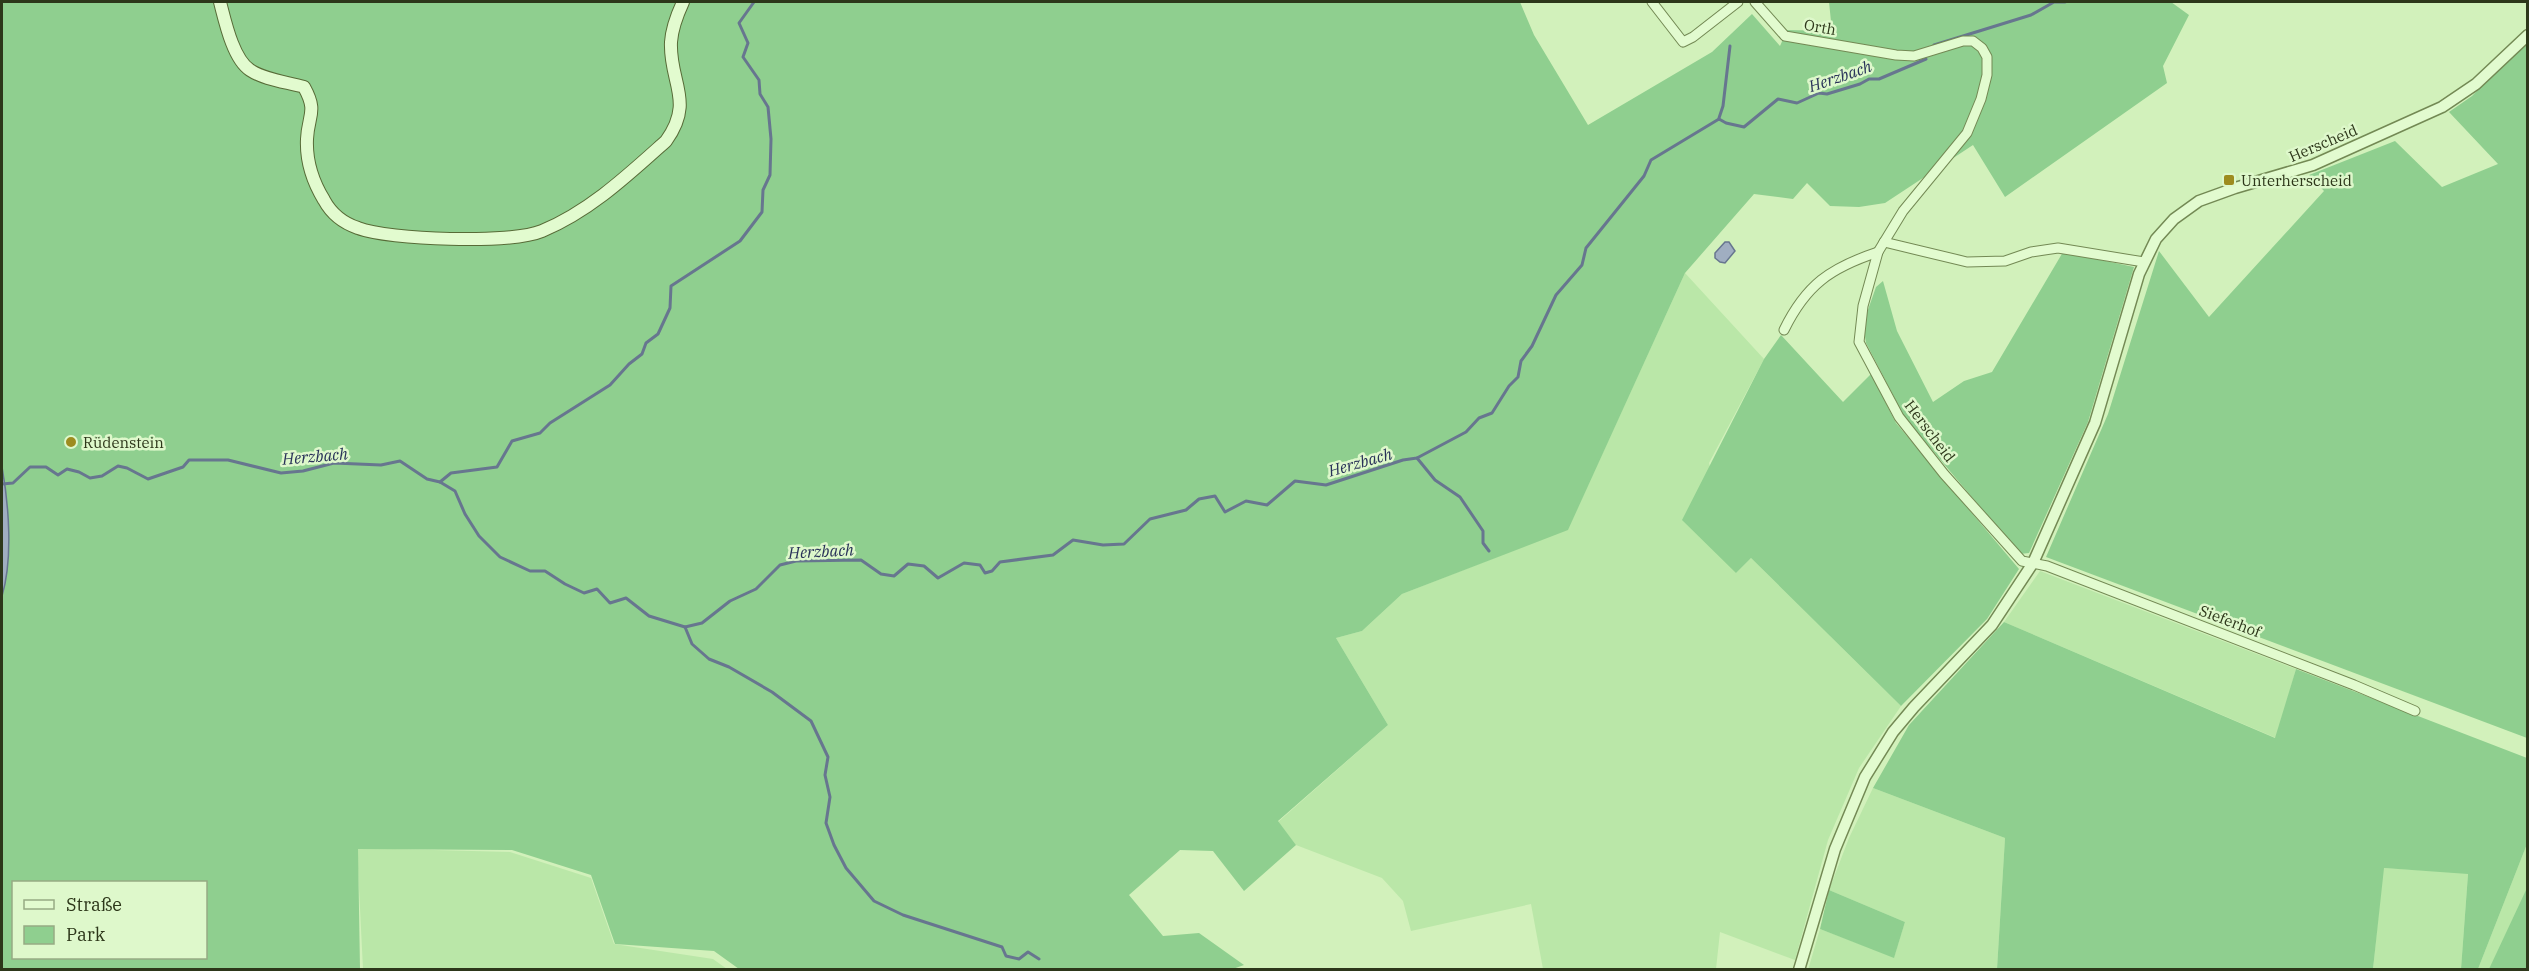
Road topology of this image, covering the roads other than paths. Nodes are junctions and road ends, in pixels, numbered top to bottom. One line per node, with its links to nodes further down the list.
1 (220, 2): 2 (main road)
2 (683, 2)
3 (1652, 2): 4 (street)
4 (1738, 2)
5 (1755, 2): 7 (street, Orth)
6 (2528, 35): 10 (street, Herscheid)
7 (1896, 55): 8 (street, Herscheid)
8 (1884, 242): 9 (street, Herscheid); 10 (street)
9 (1878, 252): 11 (street); 12 (street, Herscheid)
10 (2144, 262): 12 (street, Herscheid)
11 (1784, 330)
12 (2033, 563): 13 (street, Sieferhof); 14 (street, Herscheid)
13 (2415, 711)
14 (1799, 969)

